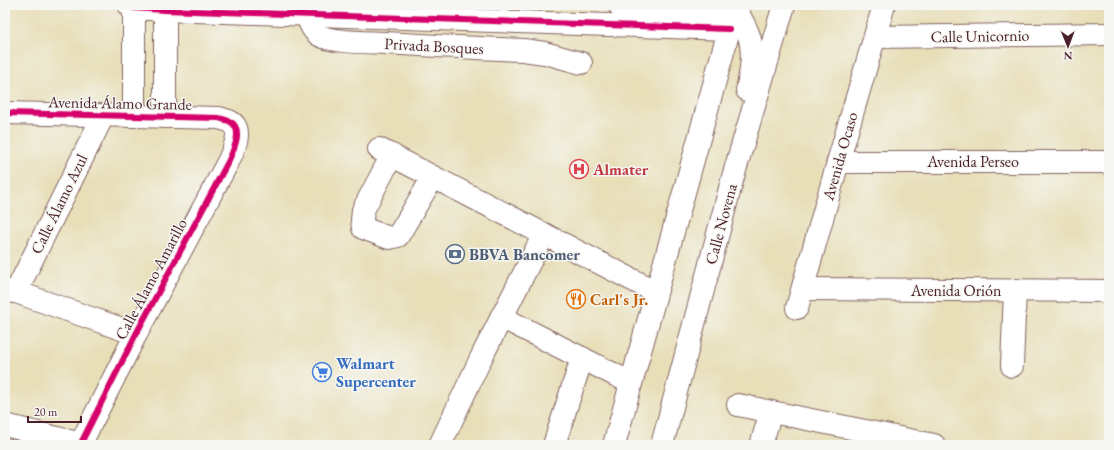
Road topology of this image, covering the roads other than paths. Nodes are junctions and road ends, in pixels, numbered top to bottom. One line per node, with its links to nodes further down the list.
1 (619, 5): 5 (street)
2 (784, 5): 20 (street, Calle Novena)
3 (884, 5): 10 (street, Avenida Ocaso)
4 (132, 6): 6 (street); 14 (street)
5 (735, 7): 8 (street); 20 (street)
6 (165, 8): 7 (street); 15 (street)
7 (307, 10): 8 (street); 11 (street, Privada Bosques)
8 (729, 29): 25 (street)
9 (1109, 34): 10 (street, Calle Unicornio)
10 (875, 37): 17 (street, Avenida Ocaso)
11 (581, 63)
12 (5, 114): 13 (street, Avenida Álamo Grande)
13 (103, 116): 14 (street, Avenida Álamo Grande); 24 (street, Calle Álamo Azul)
14 (134, 116): 15 (street, Avenida Álamo Grande)
15 (165, 117): 16 (street, Avenida Álamo Grande)
16 (234, 124): 28 (street, Calle Álamo Amarillo)
17 (838, 162): 18 (street, Avenida Perseo); 26 (street, Avenida Ocaso)
18 (1109, 162)
19 (433, 177): 19 (street); 21 (street)
20 (733, 177): 39 (street, Calle Novena)
21 (544, 234): 25 (street); 27 (street)
22 (1016, 290): 23 (street, Avenida Orión); 26 (street, Avenida Orión); 30 (street)
23 (1109, 291)
24 (11, 292): 28 (street)
25 (656, 292): 31 (street)
26 (800, 298)
27 (501, 317): 29 (street); 36 (street)
28 (136, 334): 35 (street, Calle Álamo Amarillo)
29 (582, 358): 31 (street); 37 (street)
30 (1012, 366)
31 (631, 383): 38 (street)
32 (738, 405): 33 (street)
33 (771, 412): 40 (street); 41 (street)
34 (5, 425): 35 (street)
35 (80, 444)
36 (440, 445)
37 (554, 445)
38 (614, 445)
39 (662, 445)
40 (761, 445)
41 (934, 445)

